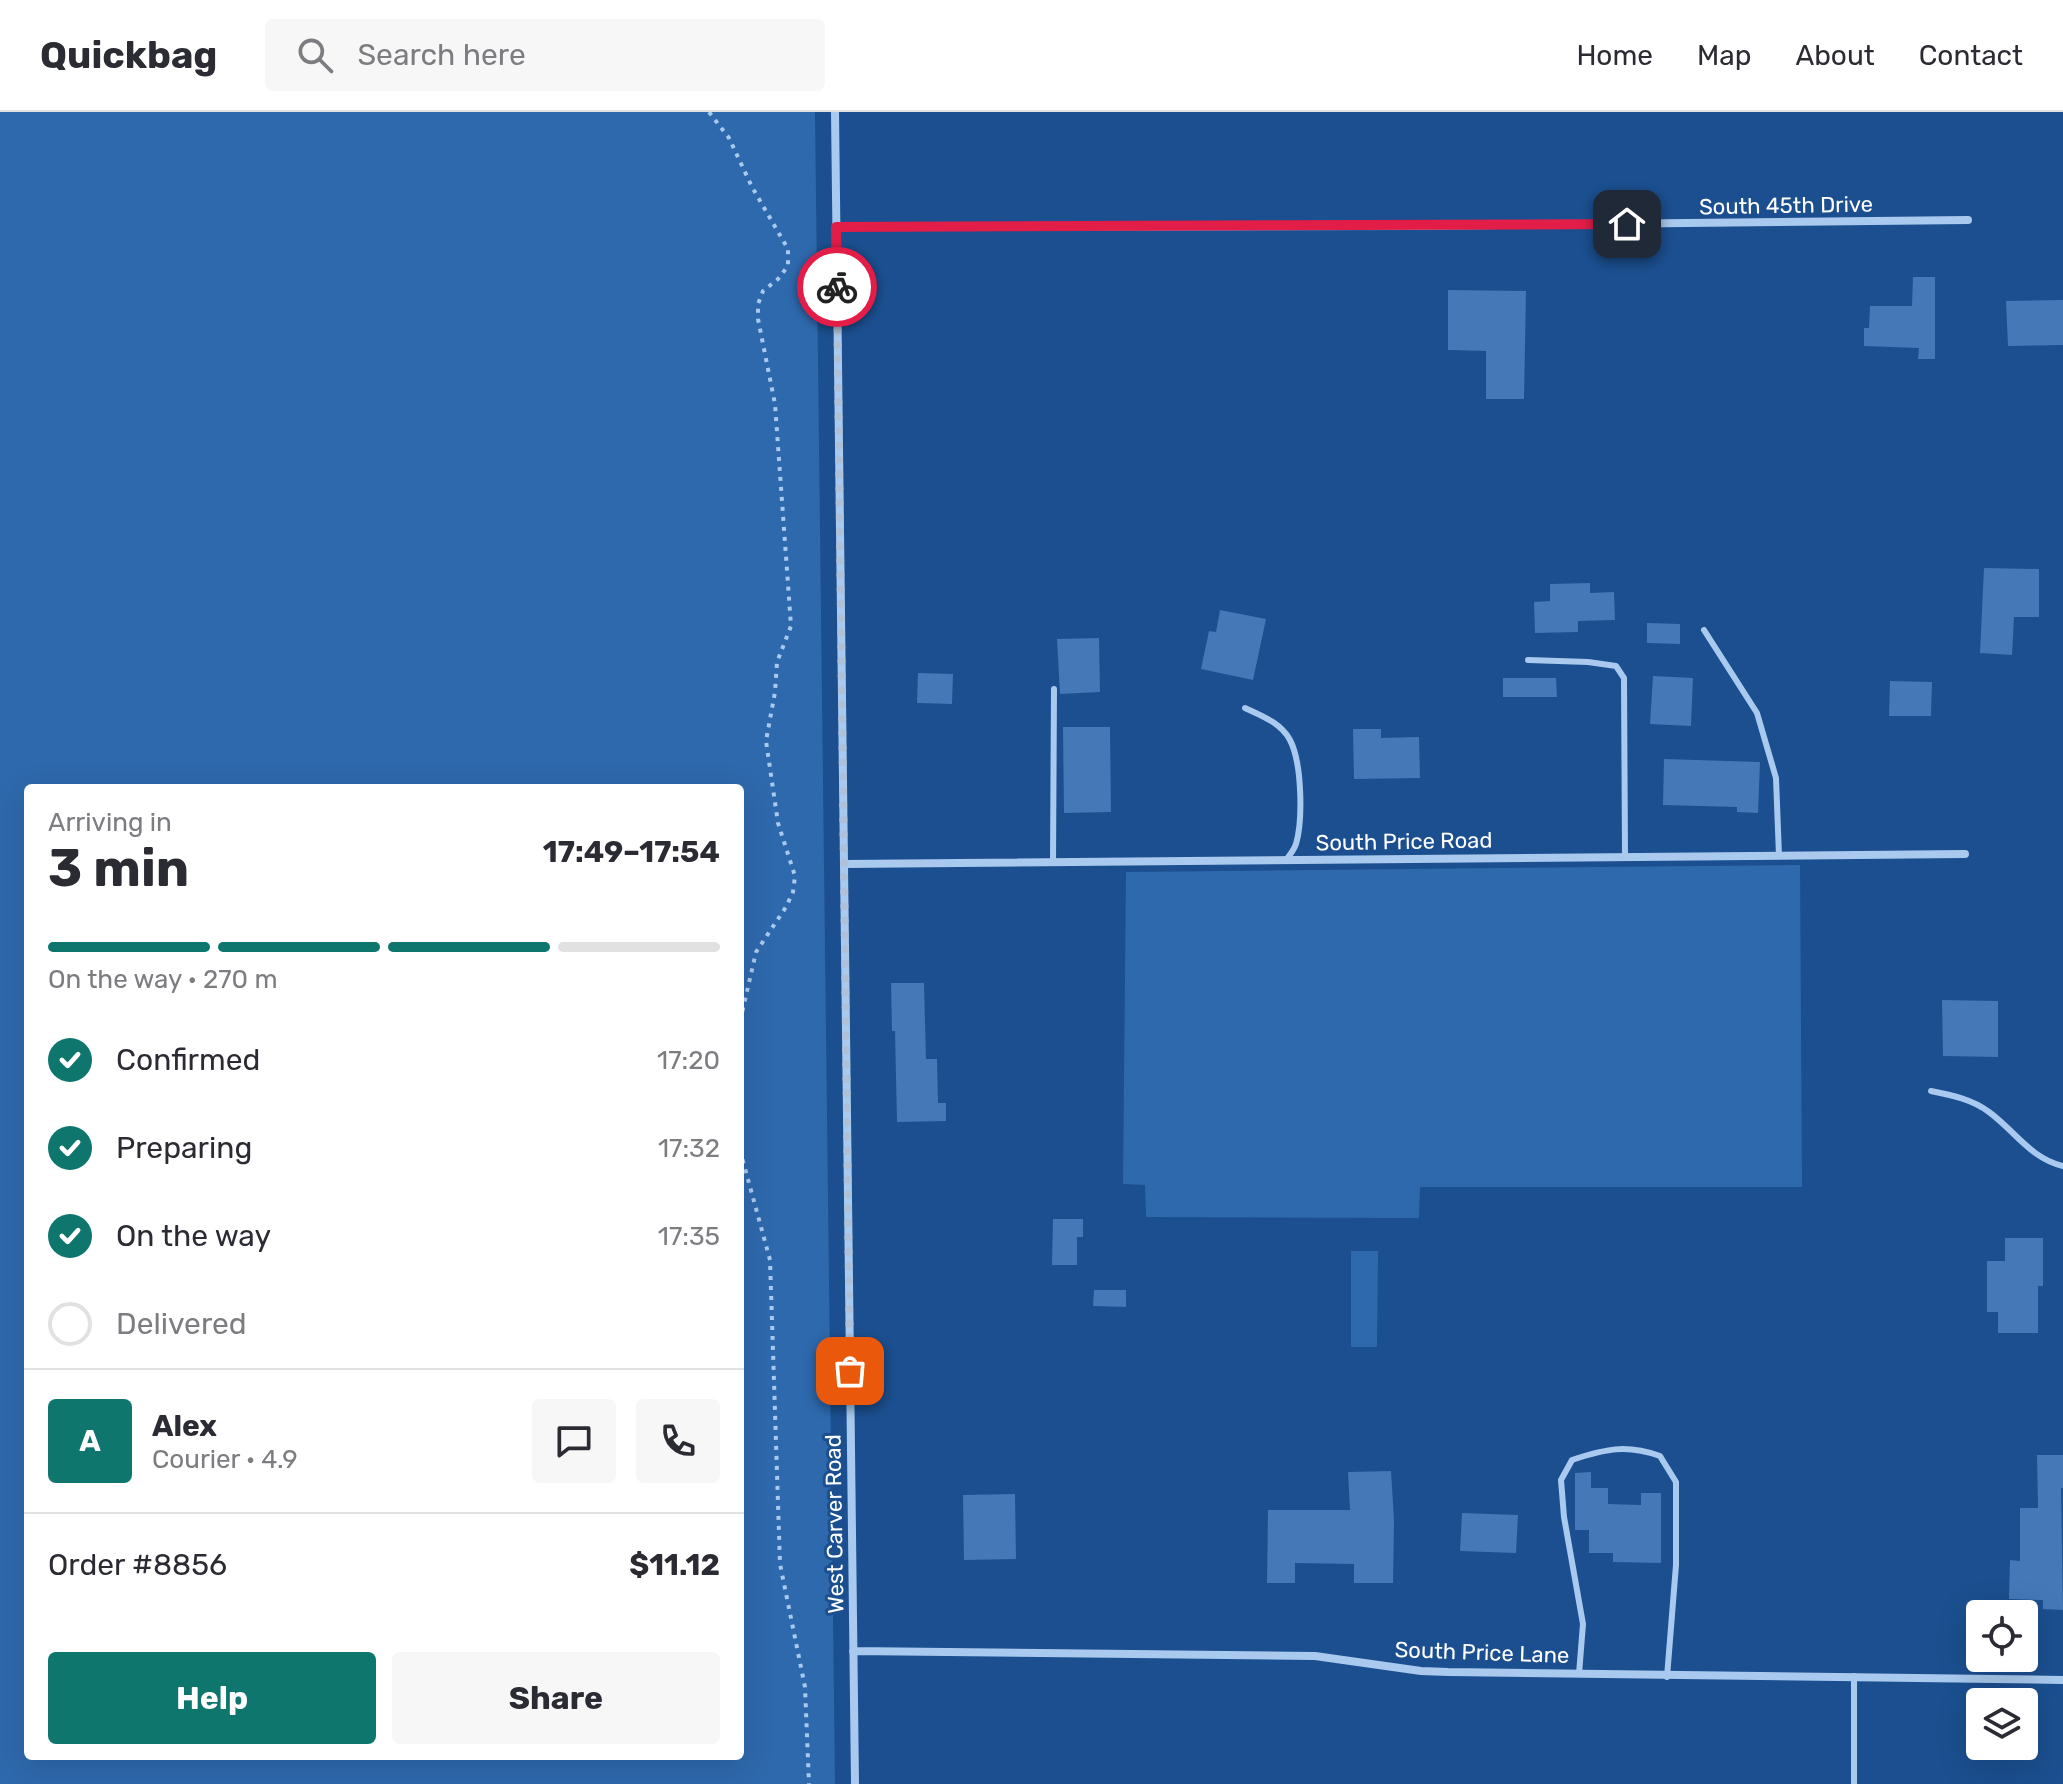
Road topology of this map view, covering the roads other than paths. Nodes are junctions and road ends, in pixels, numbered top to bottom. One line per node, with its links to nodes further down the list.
1 (835, 112): 3 (street, West Carver Road)
2 (1968, 220): 3 (street, South 45th Drive)
3 (836, 227): 13 (street, West Carver Road)
4 (1704, 630): 9 (lane)
5 (1528, 660): 10 (lane)
6 (1054, 689): 12 (lane)
7 (1245, 708): 11 (lane)
8 (1965, 854): 9 (street, South Price Road)
9 (1779, 856): 10 (street, South Price Road)
10 (1625, 857): 11 (street, South Price Road)
11 (1286, 860): 12 (street, South Price Road)
12 (1053, 863): 13 (street, South Price Road)
13 (844, 864): 16 (street, West Carver Road)
14 (1931, 1091): 15 (lane)
15 (2063, 1166)
16 (853, 1651): 17 (street, South Price Lane); 21 (street, West Carver Road)
17 (1579, 1674): 19 (street, South Price Lane); 19 (lane)
18 (1854, 1676): 19 (street, South Price Lane); 20 (street, South Price Lane); 22 (lane)
19 (1667, 1677)
20 (2063, 1680)
21 (855, 1784)
22 (1854, 1784)

